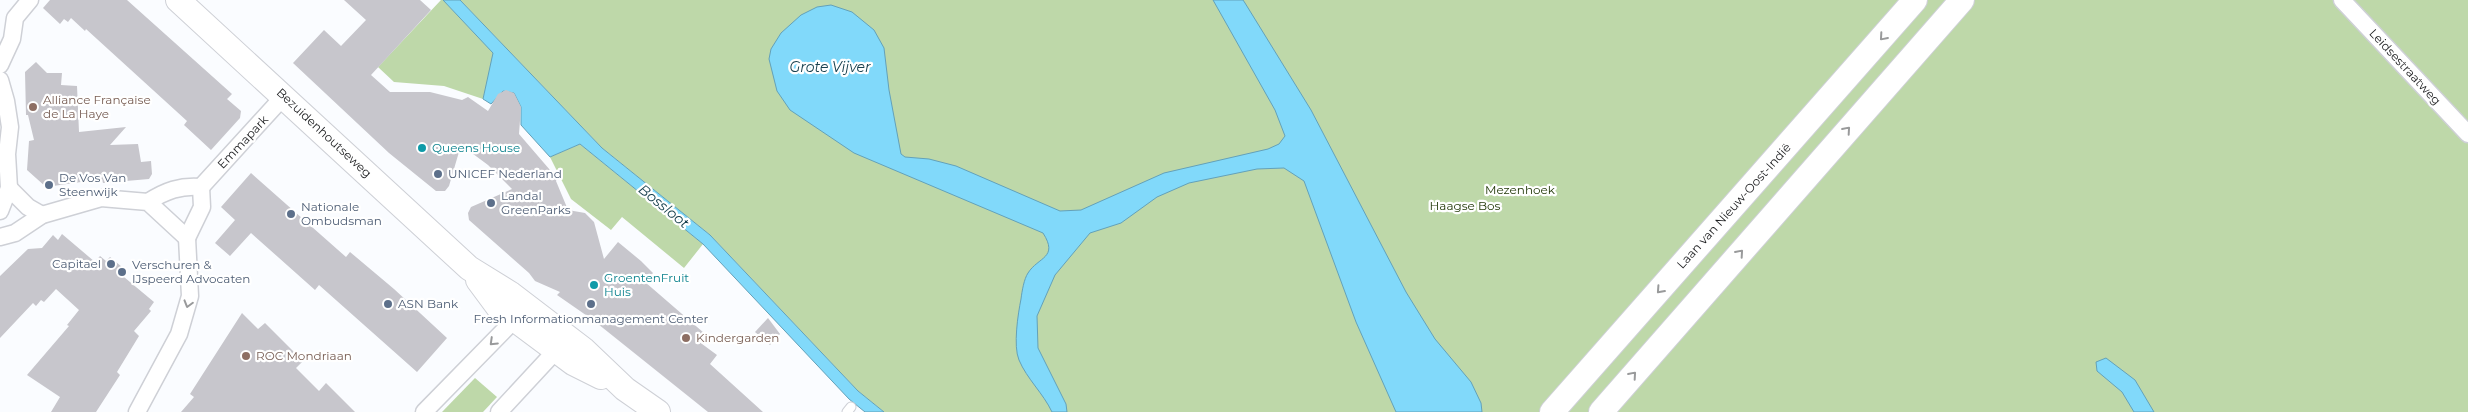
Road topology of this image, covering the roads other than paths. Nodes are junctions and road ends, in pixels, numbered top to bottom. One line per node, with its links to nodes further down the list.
1 (30, 0): 6 (street)
2 (178, 0): 9 (main road, Bezuidenhoutseweg)
3 (1915, 0): 24 (main road, Laan van Nieuw-Oost-Indië, one-way to 24)
4 (1962, 0): 25 (main road, one-way to 4)
5 (2342, 0): 10 (street, Leidsestraatweg)
6 (7, 18): 7 (street)
7 (0, 65)
8 (0, 80): 12 (street)
9 (284, 96): 11 (street, Emmapark); 18 (main road, Bezuidenhoutseweg)
10 (2468, 134)
11 (201, 187): 13 (street); 17 (street)
12 (9, 188): 14 (street); 15 (street)
13 (148, 202): 15 (street); 17 (street)
14 (0, 211)
15 (42, 215): 16 (street)
16 (0, 237)
17 (187, 238): 20 (street, one-way to 20)
18 (520, 313): 19 (main road, Bezuidenhoutseweg); 21 (street, one-way to 21)
19 (562, 344): 22 (street); 23 (main road, Bezuidenhoutseweg)
20 (137, 412)
21 (424, 412)
22 (498, 412)
23 (658, 412)
24 (1552, 412)
25 (1601, 412)

